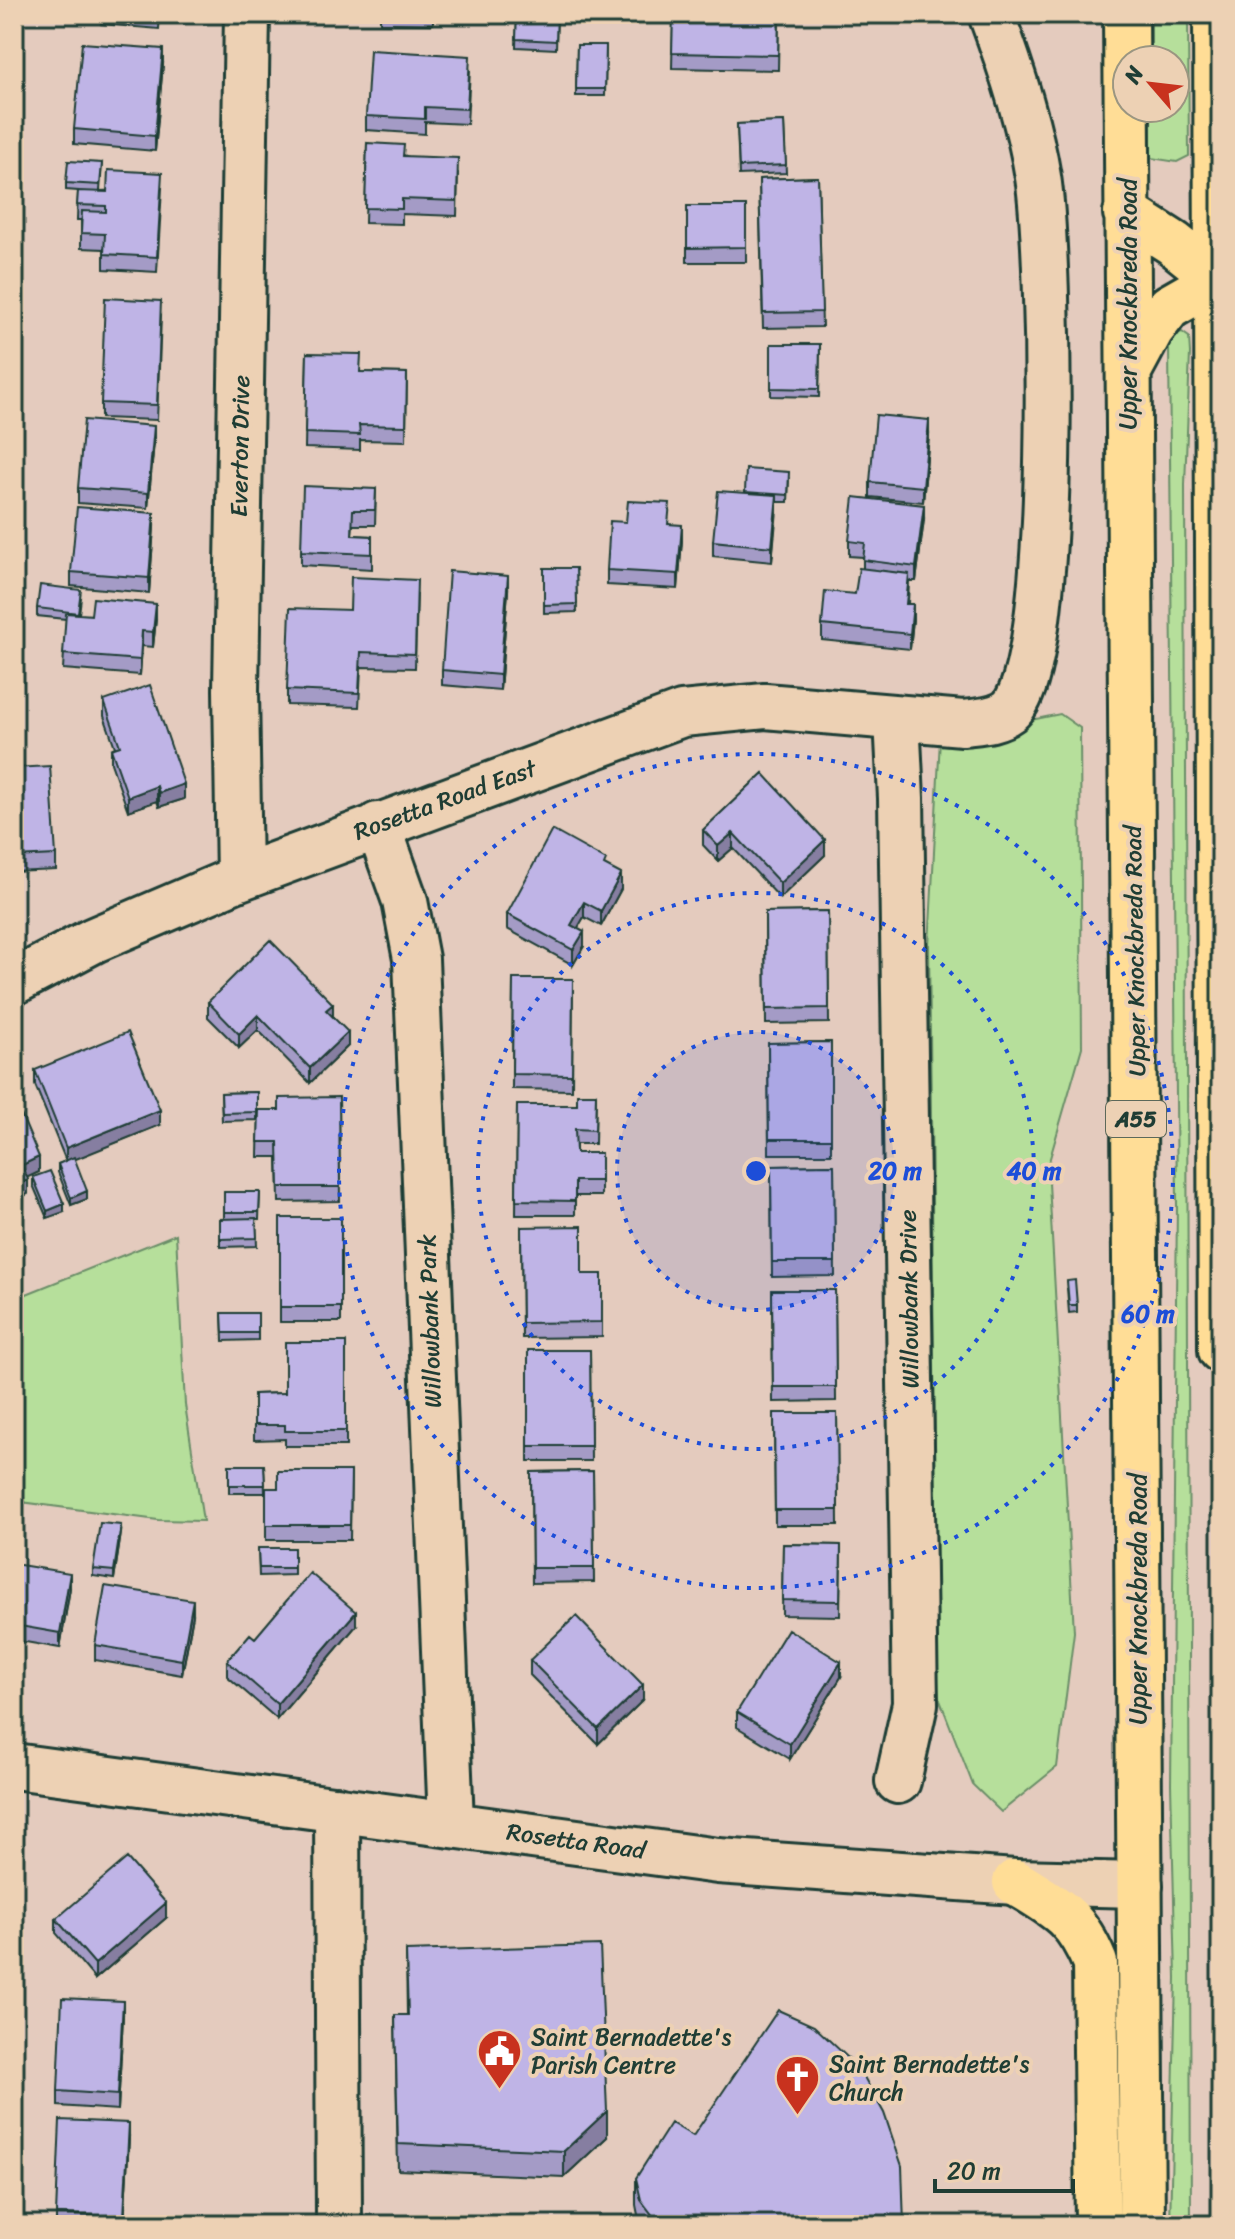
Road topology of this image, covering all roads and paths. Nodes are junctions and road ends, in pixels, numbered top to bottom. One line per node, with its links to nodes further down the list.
1 (247, 14): 10 (street, Everton Drive)
2 (991, 14): 8 (street)
3 (1126, 14): 5 (highway, Upper Knockbreda Road / A55)
4 (1216, 14): 6 (highway)
5 (1126, 213): 6 (highway); 7 (highway, Upper Knockbreda Road / A55)
6 (1220, 279): 7 (highway); 12 (highway)
7 (1128, 373): 18 (highway, Upper Knockbreda Road / A55)
8 (897, 719): 9 (street, Rosetta Road East); 14 (street, Willowbank Drive)
9 (378, 825): 10 (street, Rosetta Road East); 16 (street, Willowbank Park)
10 (239, 878): 11 (street, Rosetta Road East)
11 (14, 982)
12 (1221, 1350)
13 (14, 1766): 15 (street, Rosetta Road)
14 (898, 1781)
15 (337, 1809): 16 (street, Rosetta Road); 19 (street)
16 (451, 1823): 17 (street, Rosetta Road)
17 (1015, 1882): 18 (street, Rosetta Road); 20 (highway)
18 (1140, 1885): 21 (highway, Upper Knockbreda Road / A55)
19 (339, 2217)
20 (1098, 2225)
21 (1142, 2225)

